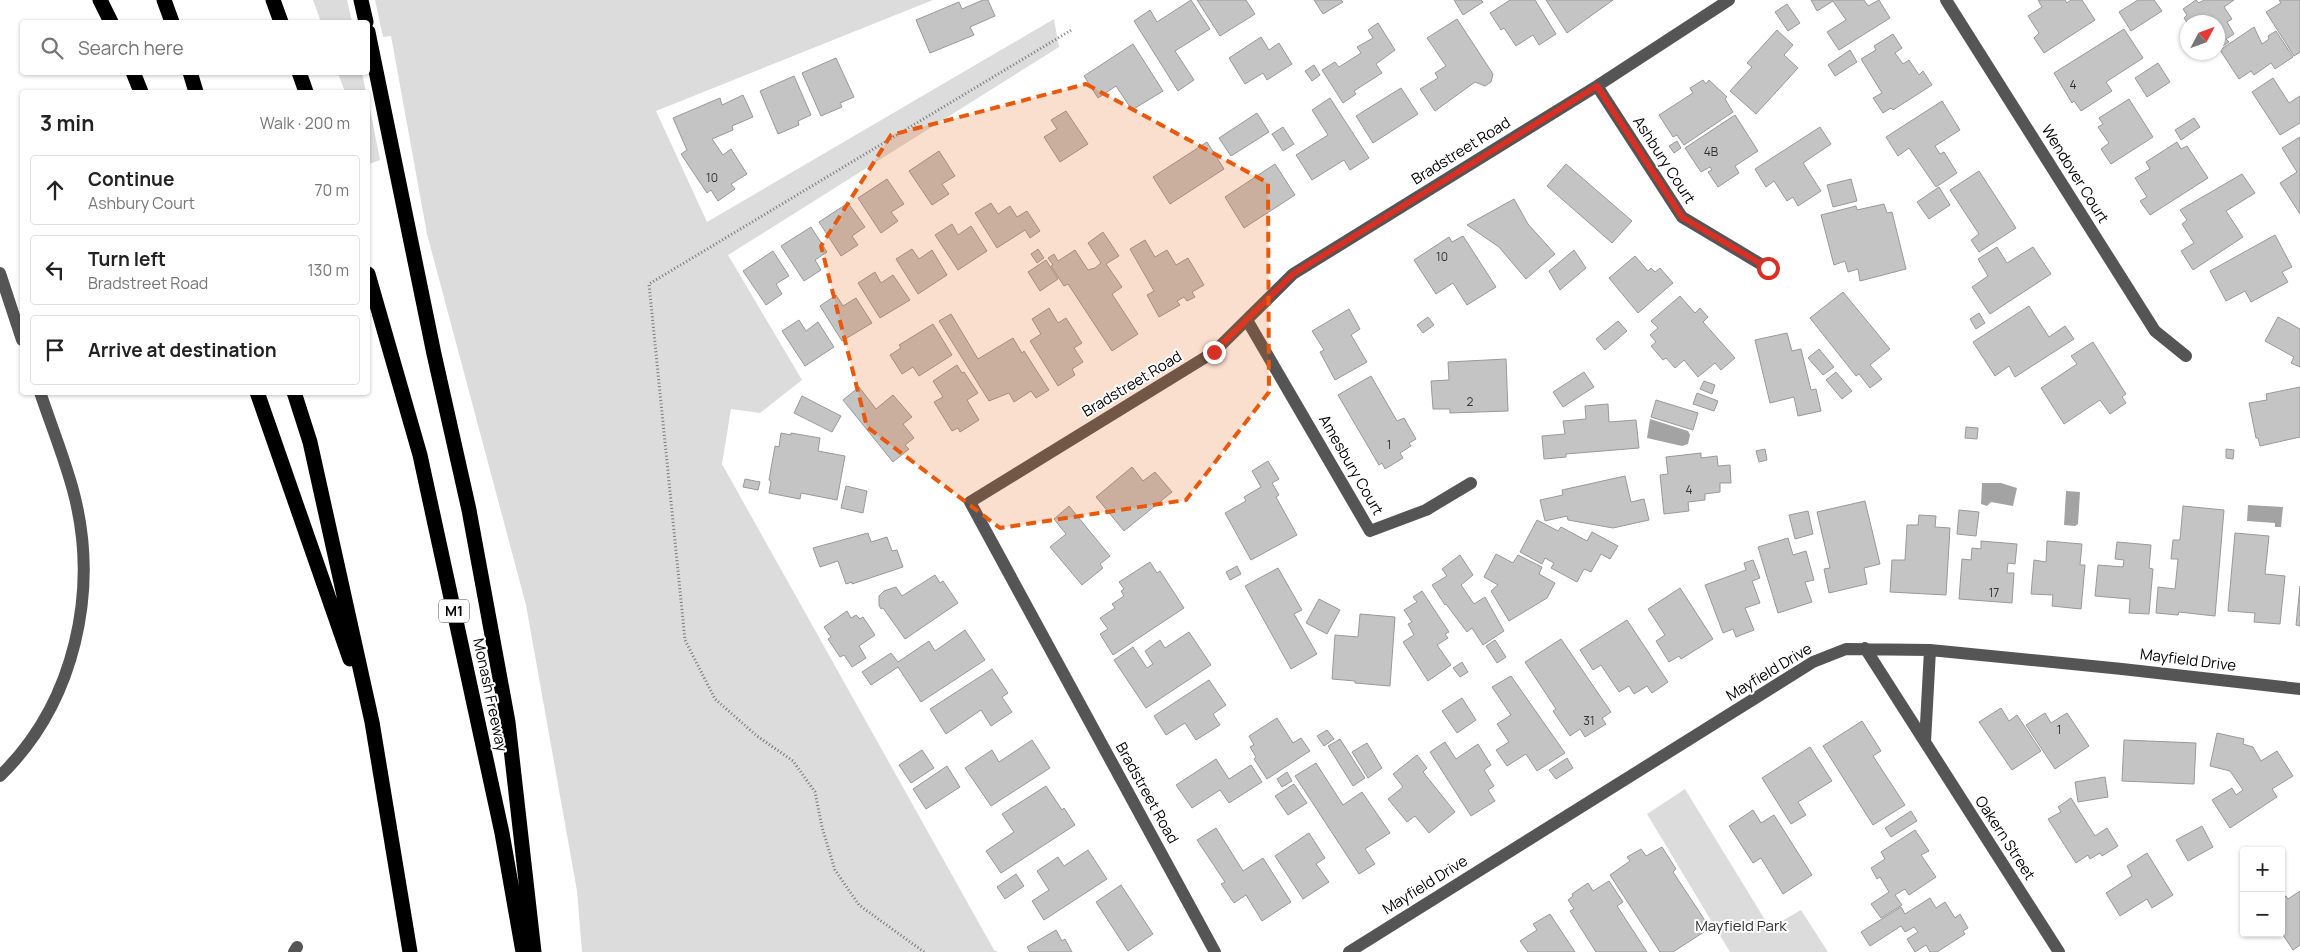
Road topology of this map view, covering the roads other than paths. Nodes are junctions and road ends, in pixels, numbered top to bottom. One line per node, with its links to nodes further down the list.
1 (100, 0): 7 (highway)
2 (164, 0): 8 (highway)
3 (273, 0): 9 (highway)
4 (361, 0): 10 (highway)
5 (1729, 0): 15 (street, Bradstreet Road)
6 (1946, 0): 24 (street, Wendover Court)
7 (110, 20)
8 (171, 20)
9 (280, 20)
10 (366, 20)
11 (370, 42): 37 (highway)
12 (134, 75): 16 (highway)
13 (191, 75): 17 (highway)
14 (300, 75): 18 (highway)
15 (1597, 86): 19 (street, Ashbury Court); 22 (street, Bradstreet Road)
16 (140, 90)
17 (195, 90)
18 (305, 90)
19 (1768, 268)
20 (0, 273): 23 (street)
21 (370, 281): 36 (highway, Monash Freeway / M1)
22 (1247, 320): 28 (street, Amesbury Court); 38 (street, Bradstreet Road)
23 (20, 334)
24 (2186, 356)
25 (41, 395): 34 (street)
26 (257, 395): 32 (highway)
27 (295, 395): 32 (highway)
28 (1471, 483)
29 (1865, 648): 30 (street, Mayfield Drive); 33 (street, Oakern Street); 39 (street, Mayfield Drive)
30 (1930, 650): 31 (street, Mayfield Drive); 33 (street)
31 (2300, 689)
32 (372, 722): 35 (highway)
33 (1925, 742): 40 (street, Oakern Street)
34 (0, 776)
35 (410, 952)
36 (523, 952)
37 (534, 952)
38 (1215, 952)
39 (1349, 952)
40 (2059, 952)

